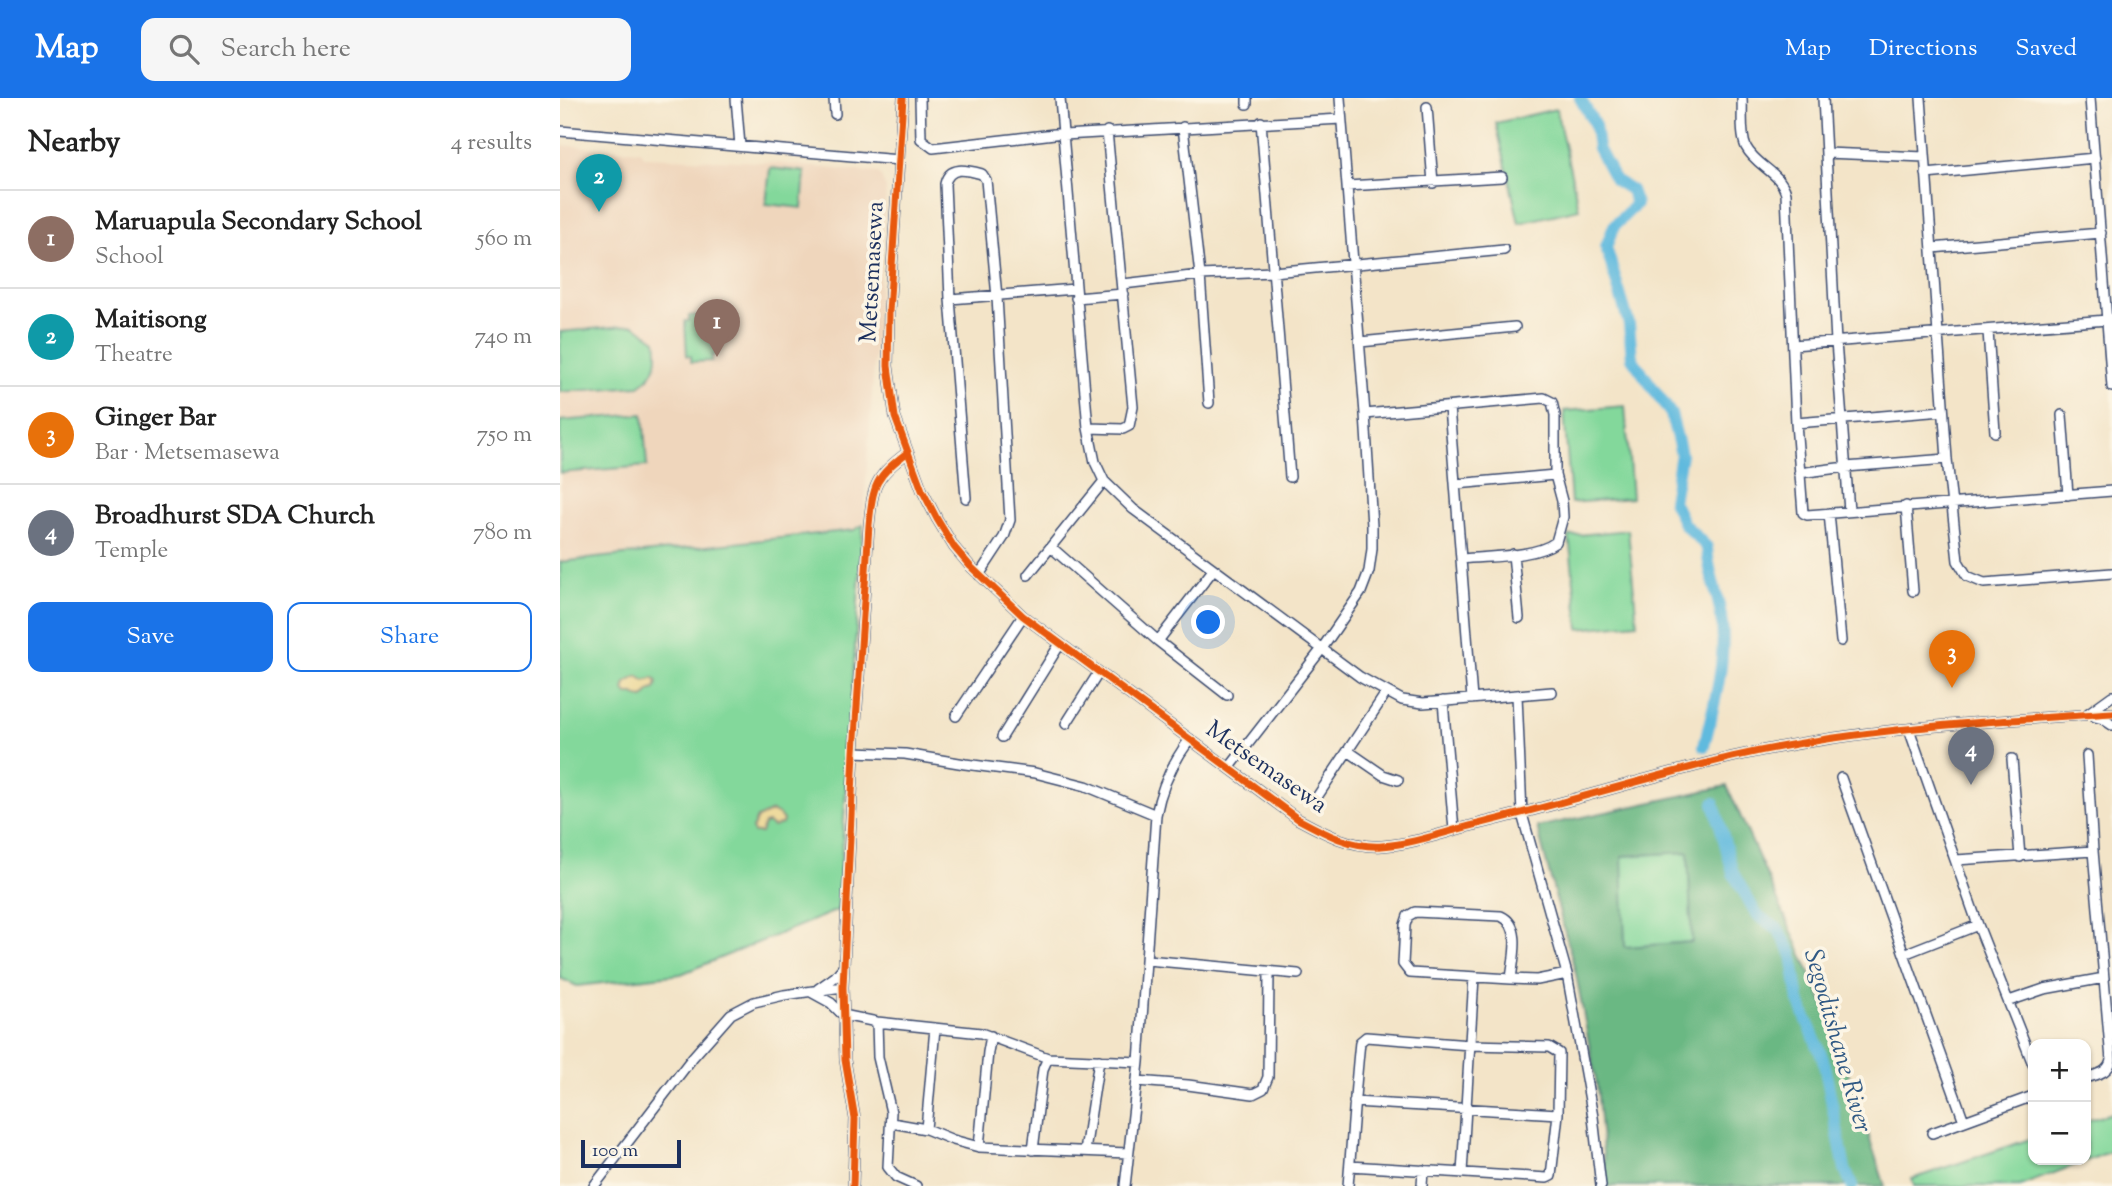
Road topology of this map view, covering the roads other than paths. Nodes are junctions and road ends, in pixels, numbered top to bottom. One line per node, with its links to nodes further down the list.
1 (736, 98): 20 (street)
2 (834, 98): 13 (street)
3 (903, 98): 24 (street, Metsemasewa)
4 (920, 98): 19 (street)
5 (1060, 98): 19 (street)
6 (1340, 98): 14 (street)
7 (1742, 98): 45 (street)
8 (1823, 98): 21 (street)
9 (1921, 98): 10 (street); 22 (street)
10 (1931, 98)
11 (2090, 98): 23 (street)
12 (1427, 107): 27 (street)
13 (835, 114)
14 (1341, 119): 15 (street); 28 (street)
15 (1261, 122): 16 (street); 33 (street)
16 (1183, 127): 18 (street); 34 (street)
17 (560, 131): 20 (street)
18 (1107, 131): 19 (street); 35 (street)
19 (1063, 134): 36 (street)
20 (740, 146): 24 (street)
21 (1826, 153): 22 (street); 44 (street)
22 (1925, 157): 25 (street)
23 (2095, 158): 25 (street); 29 (street)
24 (899, 160): 57 (street, Metsemasewa)
25 (1926, 174): 30 (street)
26 (1502, 177): 27 (street)
27 (1433, 183): 28 (street)
28 (1347, 186): 32 (street)
29 (2101, 233): 30 (street); 39 (street)
30 (1932, 248): 42 (street)
31 (1504, 250): 32 (street)
32 (1353, 264): 33 (street); 43 (street)
33 (1273, 272): 34 (street); 62 (street)
34 (1200, 275): 35 (street); 48 (street)
35 (1123, 289): 36 (street); 55 (street)
36 (1076, 294): 37 (street); 55 (street)
37 (997, 297): 38 (street); 38 (street); 77 (street)
38 (950, 299): 67 (street)
39 (2107, 320): 41 (street); 46 (street)
40 (1516, 327): 43 (street)
41 (1988, 331): 42 (street); 56 (street)
42 (1938, 335): 44 (street); 50 (street)
43 (1360, 342): 51 (street)
44 (1836, 342): 45 (street); 53 (street)
45 (1793, 345): 54 (street)
46 (2111, 352): 47 (street)
47 (2112, 387)
48 (1209, 403)
49 (1449, 407): 51 (street); 61 (street); 64 (street)
50 (1943, 411): 53 (street); 58 (street)
51 (1365, 414): 85 (street)
52 (2062, 415): 66 (street)
53 (1841, 420): 54 (street); 59 (street)
54 (1796, 423): 60 (street)
55 (1088, 428): 63 (street)
56 (1995, 432)
57 (908, 452): 77 (street, Metsemasewa); 103 (street)
58 (1947, 459): 59 (street); 68 (street)
59 (1846, 467): 60 (street); 70 (street)
60 (1800, 473): 71 (street)
61 (1555, 475): 64 (street); 73 (street)
62 (1290, 477)
63 (1104, 481): 72 (street); 75 (street)
64 (1456, 484): 74 (street)
65 (2112, 491): 66 (street)
66 (2068, 495): 68 (street)
67 (966, 498)
68 (1951, 502): 69 (street); 76 (street)
69 (1906, 506): 70 (street); 79 (street)
70 (1849, 511): 71 (street)
71 (1829, 513): 83 (street)
72 (1051, 547): 78 (street); 82 (street)
73 (1513, 554): 74 (street); 81 (street)
74 (1462, 559): 92 (street)
75 (1213, 570): 82 (street); 85 (street)
76 (2112, 573)
77 (979, 575): 80 (street, Metsemasewa)
78 (1028, 575)
79 (1913, 591)
80 (1023, 616): 84 (street, Metsemasewa); 96 (street)
81 (1519, 618)
82 (1158, 641): 89 (street)
83 (1841, 641)
84 (1060, 644): 86 (street, Metsemasewa); 100 (street)
85 (1321, 650): 88 (street); 106 (street)
86 (1099, 672): 97 (street); 101 (street, Metsemasewa)
87 (1552, 692): 90 (street)
88 (1387, 693): 93 (street); 102 (street)
89 (1227, 695)
90 (1517, 695): 92 (street); 110 (street)
91 (2112, 696): 95 (street)
92 (1472, 699): 93 (street)
93 (1443, 701): 112 (street)
94 (2112, 713): 95 (street, Metsemasewa)
95 (2085, 715): 98 (street); 99 (street, Metsemasewa)
96 (956, 716)
97 (1066, 724)
98 (2112, 725)
99 (1909, 729): 110 (street, Metsemasewa); 115 (street)
100 (1002, 737)
101 (1191, 739): 106 (street, Metsemasewa); 111 (street)
102 (1348, 751): 108 (street); 109 (street)
103 (854, 752): 111 (street); 119 (street)
104 (2087, 755): 113 (street)
105 (2012, 759): 114 (street)
106 (1230, 767): 112 (street, Metsemasewa)
107 (1841, 778): 117 (street)
108 (1398, 780)
109 (1315, 800)
110 (1522, 814): 112 (street, Metsemasewa); 122 (street)
111 (1156, 816): 118 (street)
112 (1454, 830)
113 (2093, 850): 114 (street); 124 (street)
114 (2020, 857): 115 (street)
115 (1956, 860): 116 (street)
116 (1978, 925): 117 (street); 128 (street)
117 (1904, 954): 144 (street)
118 (1147, 960): 120 (street); 137 (street)
119 (844, 966): 126 (street); 127 (street)
120 (1269, 972): 121 (street); 139 (street)
121 (1298, 974)
122 (1567, 974): 125 (street); 162 (street)
123 (1474, 977): 125 (street); 125 (street); 133 (street)
124 (2104, 978): 128 (street); 138 (street)
125 (1511, 979)
126 (843, 987): 127 (street); 129 (street)
127 (813, 992): 129 (street); 156 (street)
128 (2009, 1001): 134 (street)
129 (843, 1014): 130 (street); 157 (street)
130 (877, 1022): 131 (street); 145 (street)
131 (934, 1028): 132 (street); 146 (street)
132 (991, 1036): 135 (street); 148 (street)
133 (1470, 1045): 141 (street); 142 (street); 143 (street)
134 (2028, 1051)
135 (1048, 1058): 136 (street); 149 (street)
136 (1099, 1060): 137 (street); 150 (street)
137 (1139, 1062): 139 (street)
138 (2091, 1076)
139 (1137, 1081): 151 (street)
140 (2028, 1098): 144 (street)
141 (1354, 1102): 142 (street); 152 (street)
142 (1466, 1109): 143 (street); 154 (street)
143 (1558, 1114): 155 (street)
144 (1964, 1121): 147 (street)
145 (892, 1124): 146 (street); 158 (street)
146 (926, 1129): 148 (street)
147 (1932, 1133)
148 (979, 1147): 149 (street)
149 (1033, 1150): 150 (street)
150 (1085, 1151): 151 (street)
151 (1128, 1153): 159 (street)
152 (1350, 1166): 153 (street); 160 (street)
153 (1423, 1170): 154 (street); 161 (street)
154 (1462, 1172): 155 (street)
155 (1540, 1182)
156 (594, 1186)
157 (853, 1186)
158 (916, 1186)
159 (1125, 1186)
160 (1349, 1186)
161 (1422, 1186)
162 (1601, 1186)

